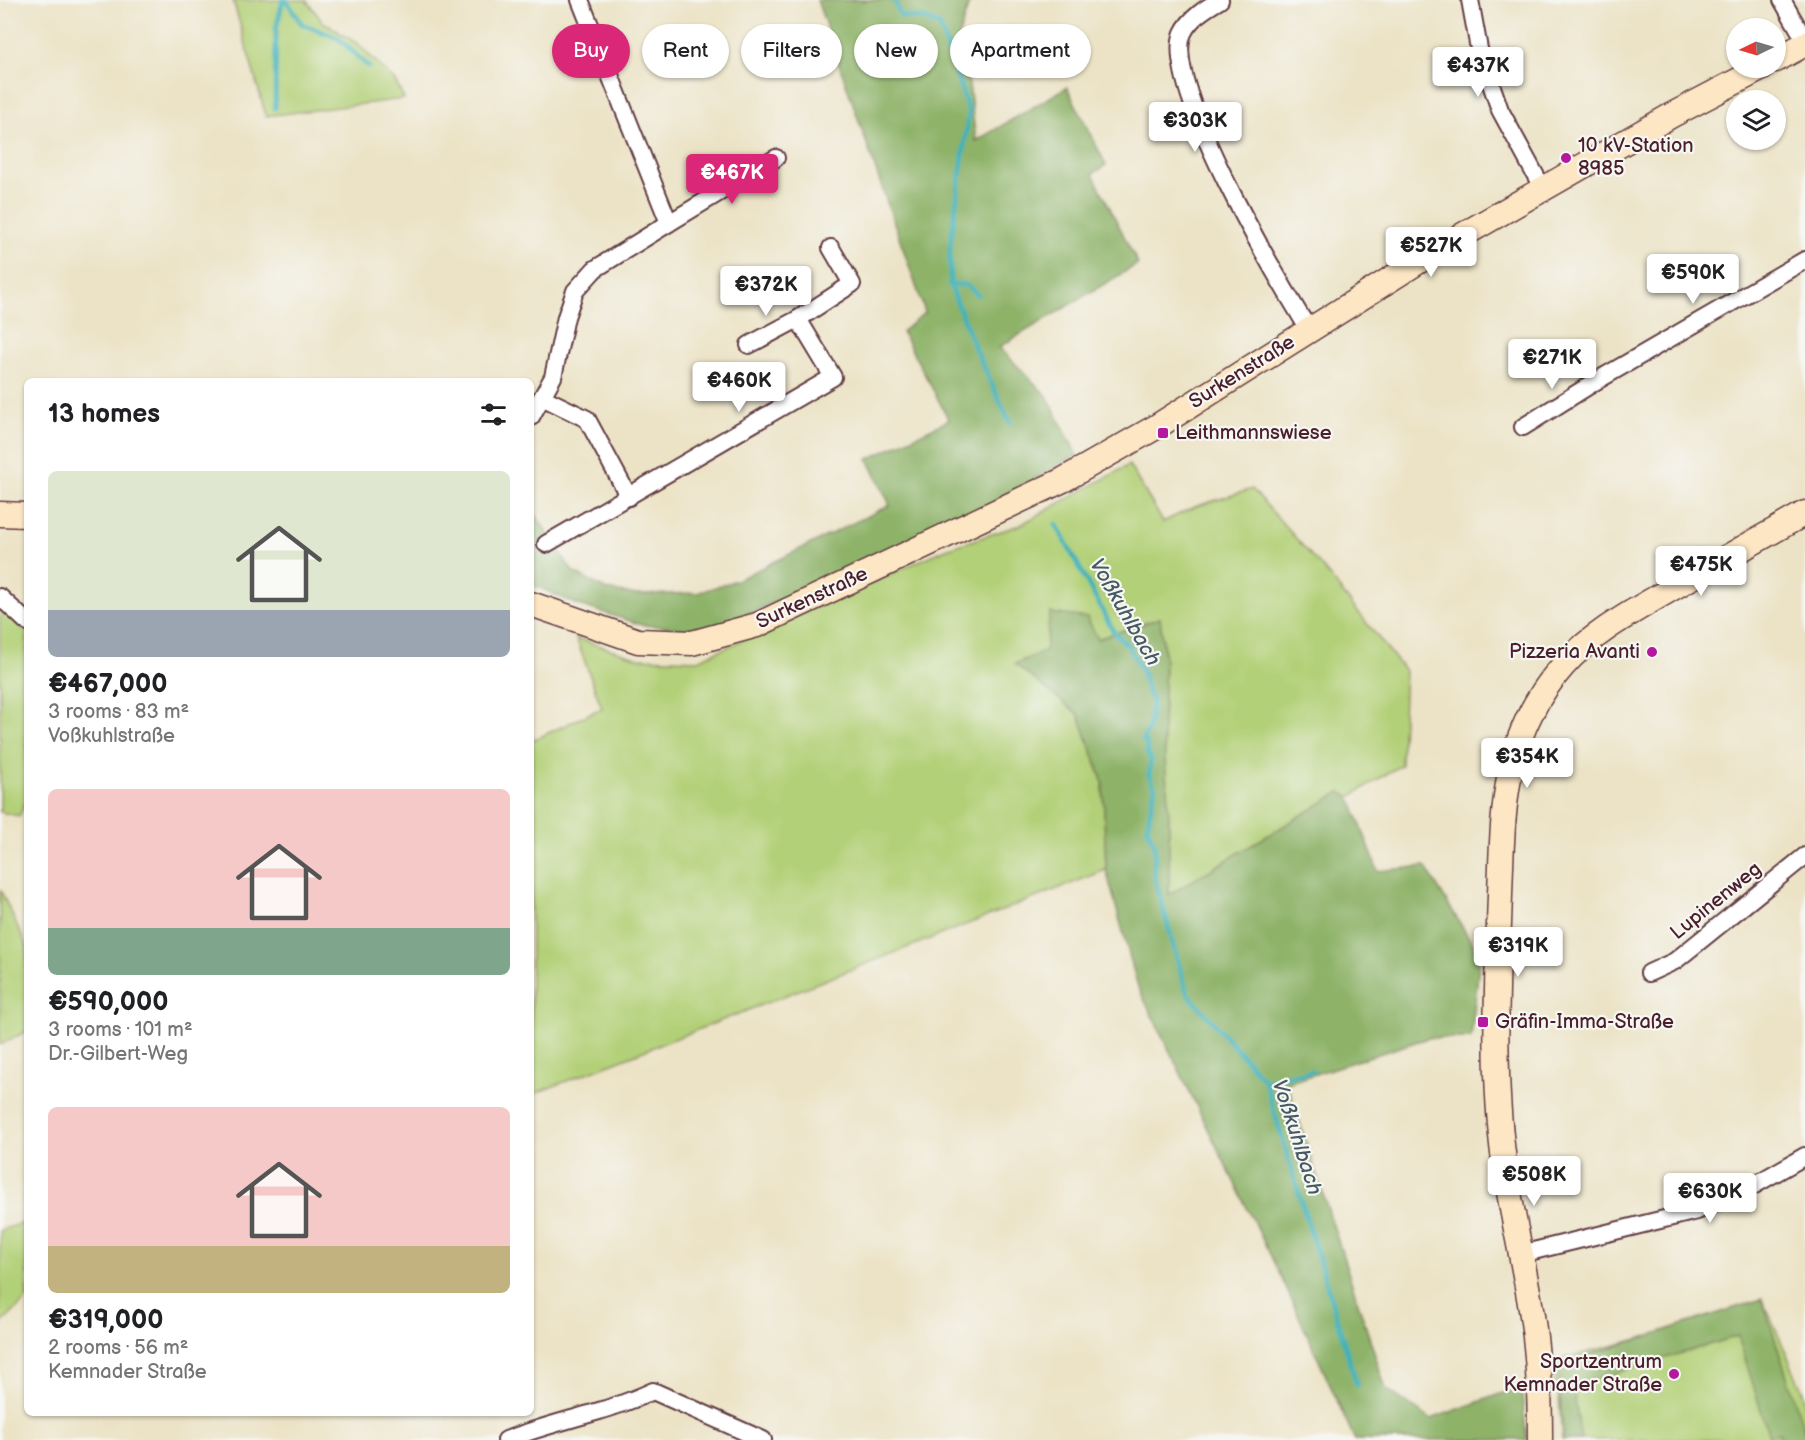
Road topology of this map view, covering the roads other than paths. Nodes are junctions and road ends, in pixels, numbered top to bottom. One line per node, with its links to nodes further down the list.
1 (580, 0): 10 (street)
2 (1220, 0): 14 (street)
3 (1470, 0): 9 (street)
4 (1782, 0): 5 (street)
5 (1805, 42): 6 (street)
6 (1786, 54)
7 (1743, 78): 9 (street, Surkenstraße)
8 (776, 158): 10 (street)
9 (1543, 189): 14 (street, Surkenstraße)
10 (669, 224): 16 (street)
11 (831, 248): 13 (street)
12 (1805, 260): 18 (street)
13 (798, 319): 15 (street); 19 (street)
14 (1309, 330): 25 (street, Surkenstraße)
15 (749, 345)
16 (542, 397): 17 (street); 19 (street)
17 (534, 412)
18 (1523, 427)
19 (629, 497): 23 (street)
20 (1805, 513): 30 (street)
21 (0, 514): 22 (street)
22 (24, 515)
23 (546, 544)
24 (0, 597): 26 (street)
25 (534, 605)
26 (24, 619)
27 (1805, 856): 28 (street, Lupinenweg)
28 (1649, 973)
29 (1805, 1156): 30 (street)
30 (1521, 1254): 33 (street)
31 (506, 1440): 32 (street)
32 (763, 1440)
33 (1540, 1440)

